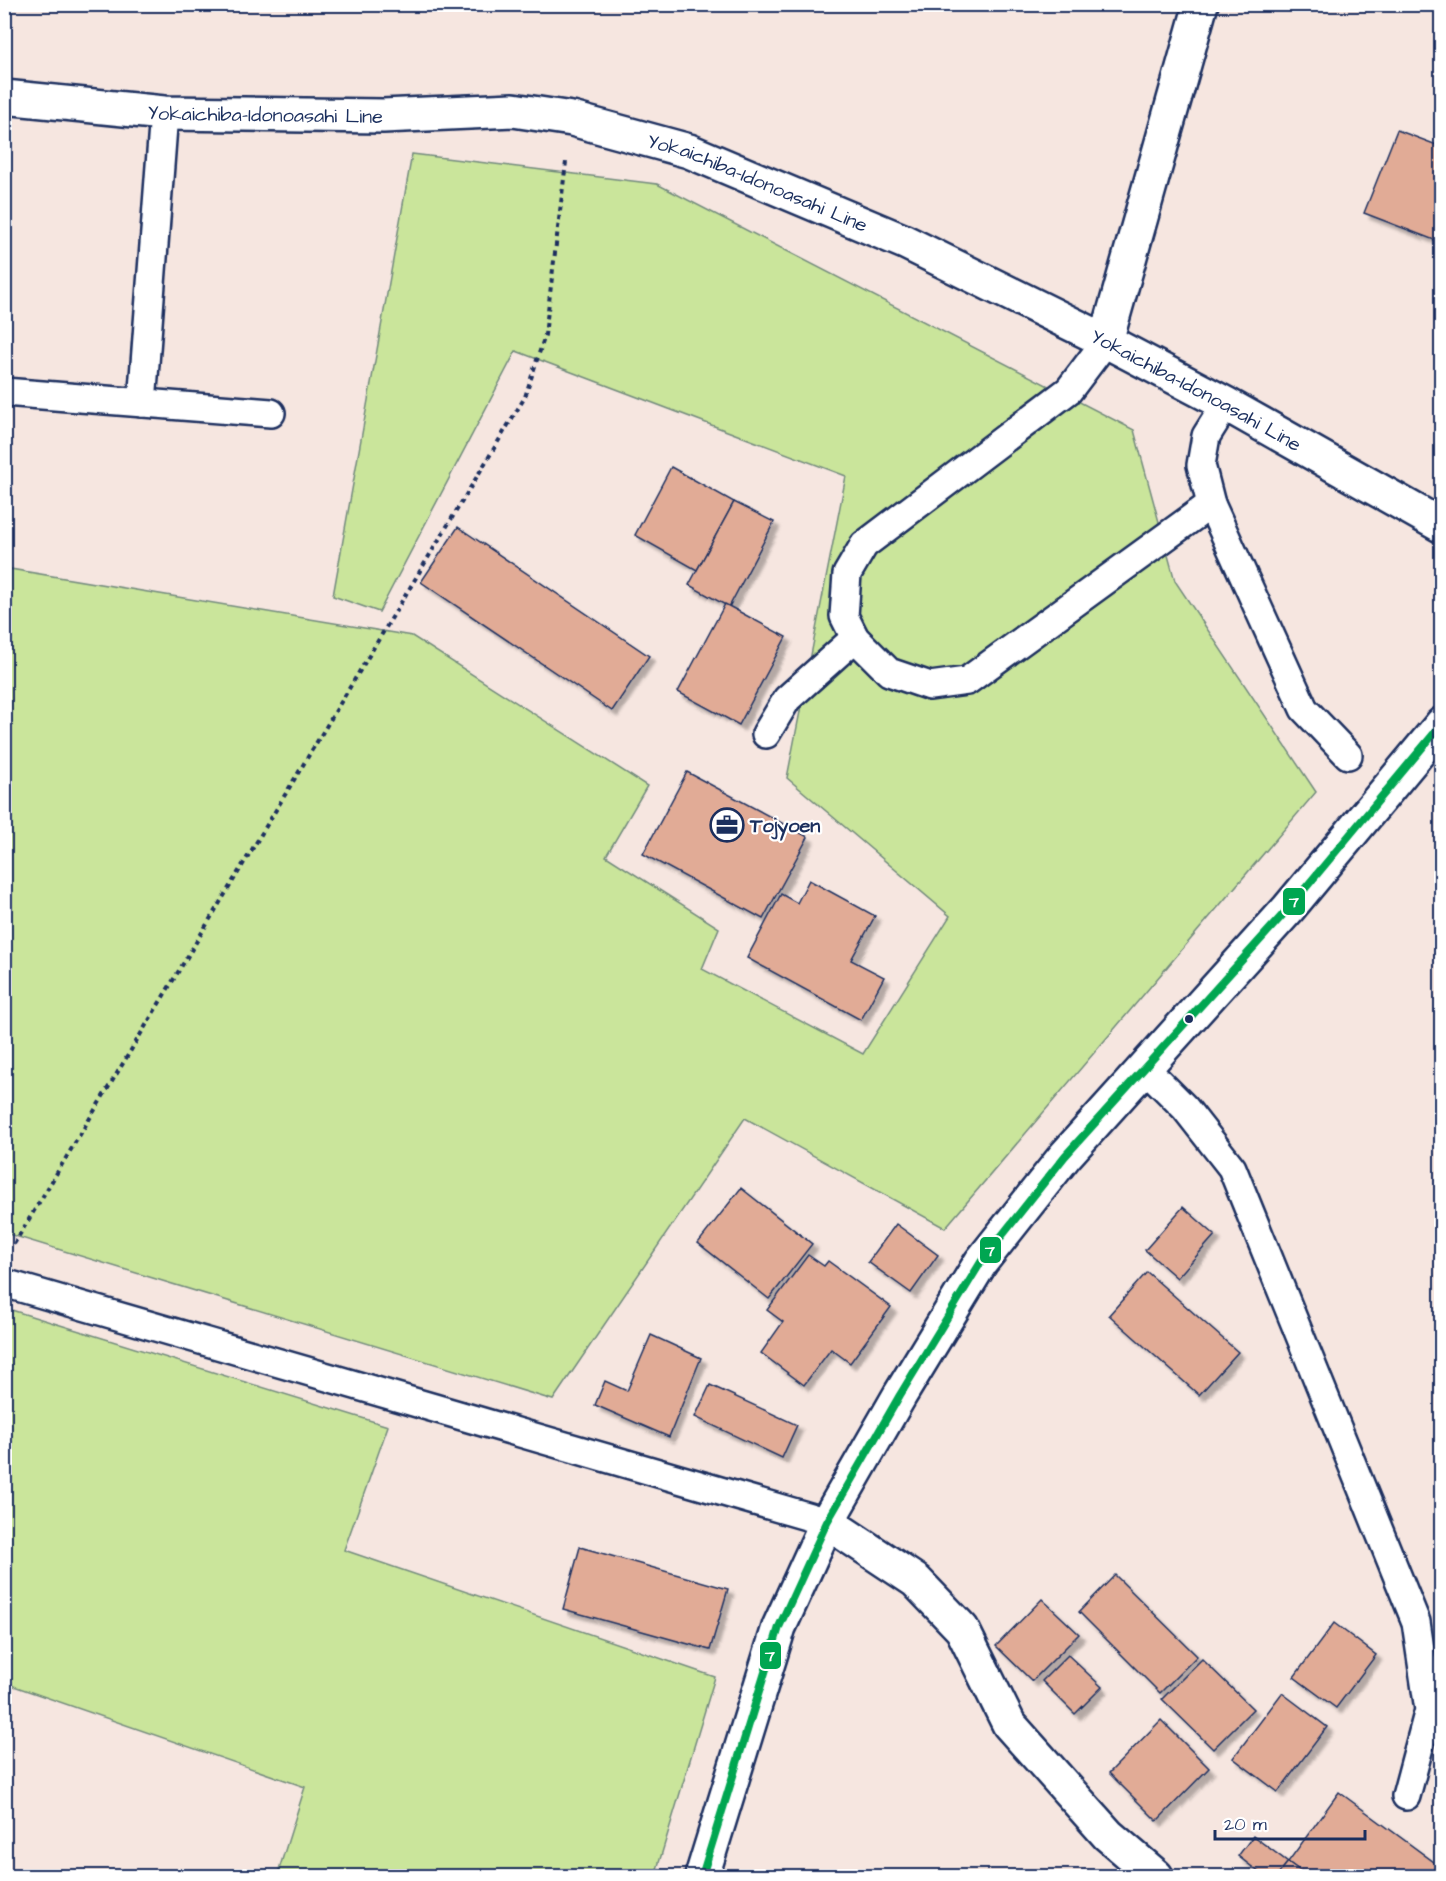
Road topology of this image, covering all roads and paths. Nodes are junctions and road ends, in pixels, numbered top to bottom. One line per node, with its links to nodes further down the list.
1 (1201, 4): 5 (main road)
2 (4, 97): 3 (main road, Yokaichiba-Idonoasahi Line)
3 (164, 113): 4 (main road, Yokaichiba-Idonoasahi Line); 7 (lane)
4 (572, 119): 5 (main road, Yokaichiba-Idonoasahi Line); 17 (path)
5 (1106, 340): 8 (main road, Yokaichiba-Idonoasahi Line); 12 (lane)
6 (4, 392): 7 (lane)
7 (142, 403): 9 (lane)
8 (1226, 405): 10 (lane); 11 (main road, Yokaichiba-Idonoasahi Line)
9 (271, 413)
10 (1211, 504): 12 (lane); 15 (lane)
11 (1442, 526)
12 (855, 638): 14 (lane)
13 (1442, 724): 16 (main road)
14 (766, 734)
15 (1348, 755)
16 (1145, 1068): 19 (main road); 20 (lane)
17 (11, 1249)
18 (4, 1283): 19 (lane)
19 (827, 1522): 21 (main road); 22 (main road)
20 (1406, 1796)
21 (702, 1876)
22 (1156, 1876)

